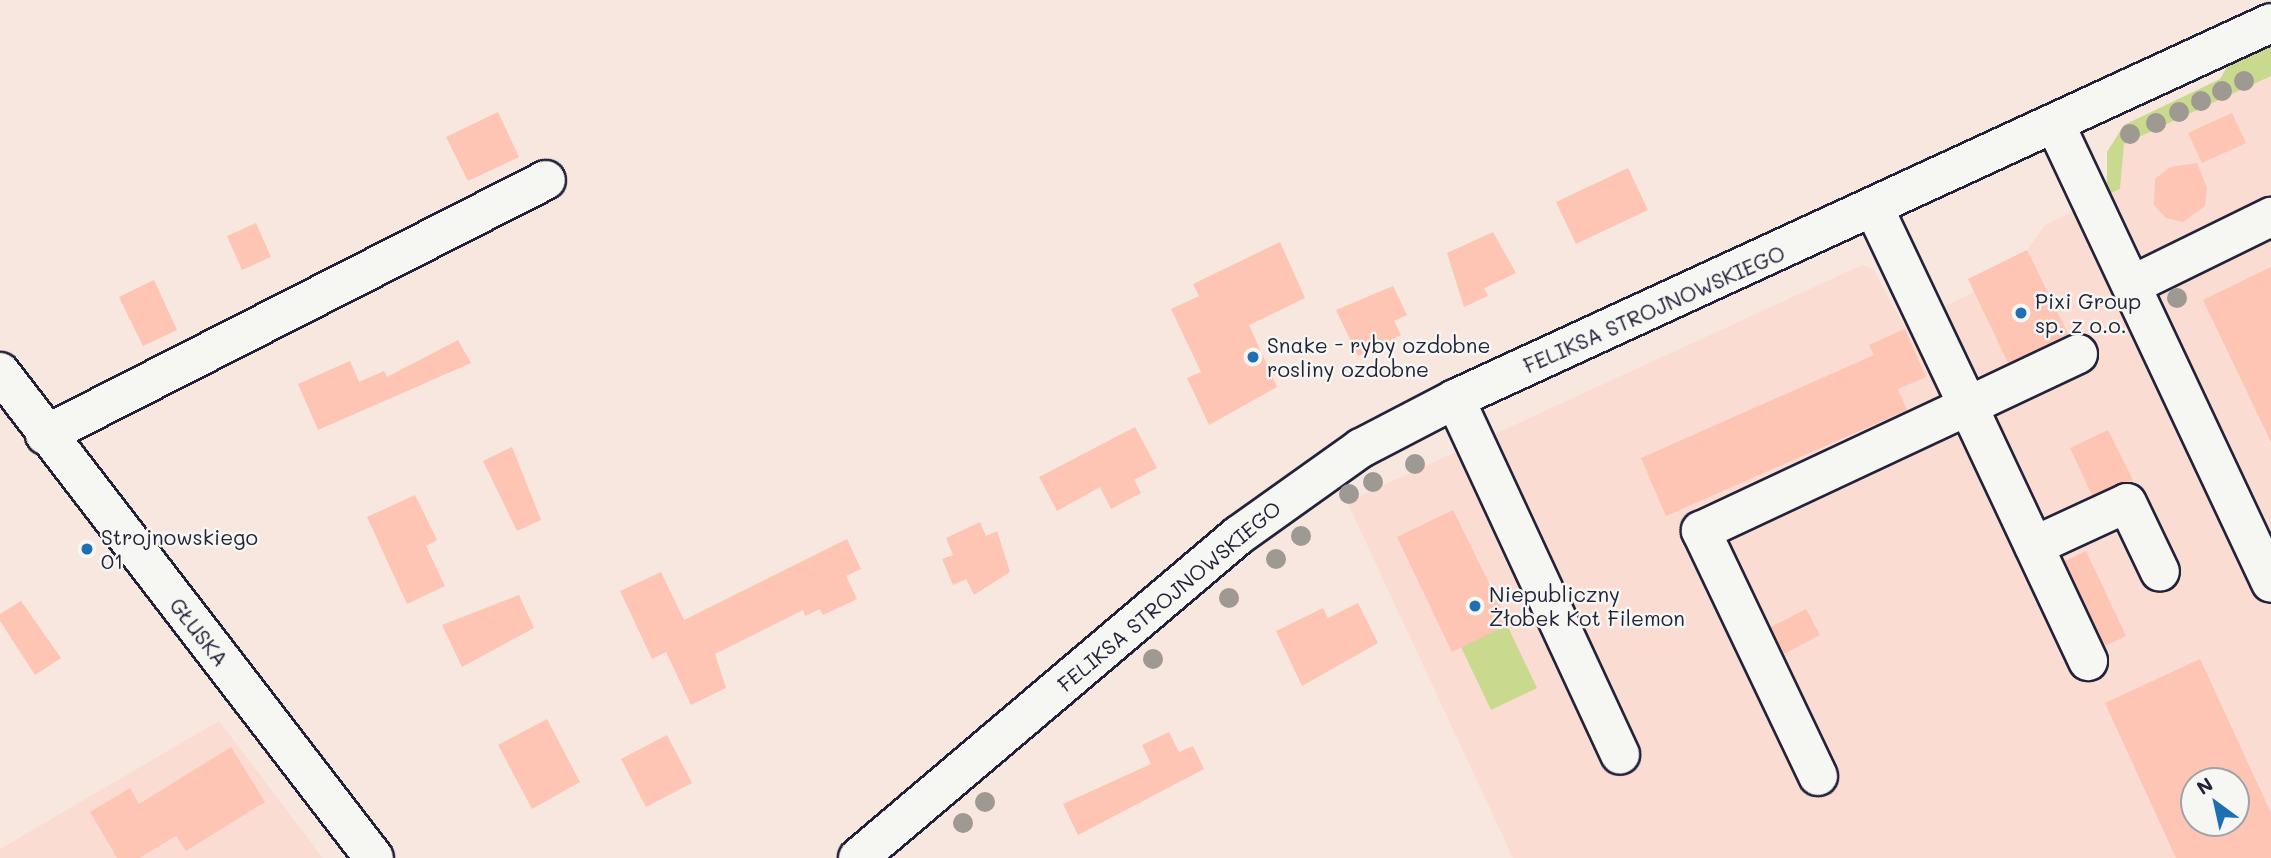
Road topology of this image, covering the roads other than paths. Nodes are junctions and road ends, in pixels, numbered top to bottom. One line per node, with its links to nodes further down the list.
1 (2271, 23): 2 (street, FELIKSA STROJNOWSKIEGO)
2 (2055, 124): 4 (street, FELIKSA STROJNOWSKIEGO); 6 (street)
3 (546, 180): 11 (street)
4 (1875, 210): 9 (street, FELIKSA STROJNOWSKIEGO); 10 (street)
5 (2271, 217): 6 (street)
6 (2132, 285): 14 (street)
7 (2078, 354): 10 (street)
8 (0, 372): 11 (street, GŁUSKA)
9 (1455, 398): 16 (street); 19 (street, FELIKSA STROJNOWSKIEGO)
10 (1968, 406): 12 (street); 17 (street)
11 (46, 435): 18 (street, GŁUSKA)
12 (2034, 546): 13 (street); 15 (street)
13 (2160, 572)
14 (2271, 583)
15 (2088, 661)
16 (1620, 755)
17 (1818, 776)
18 (374, 858)
19 (858, 858)

